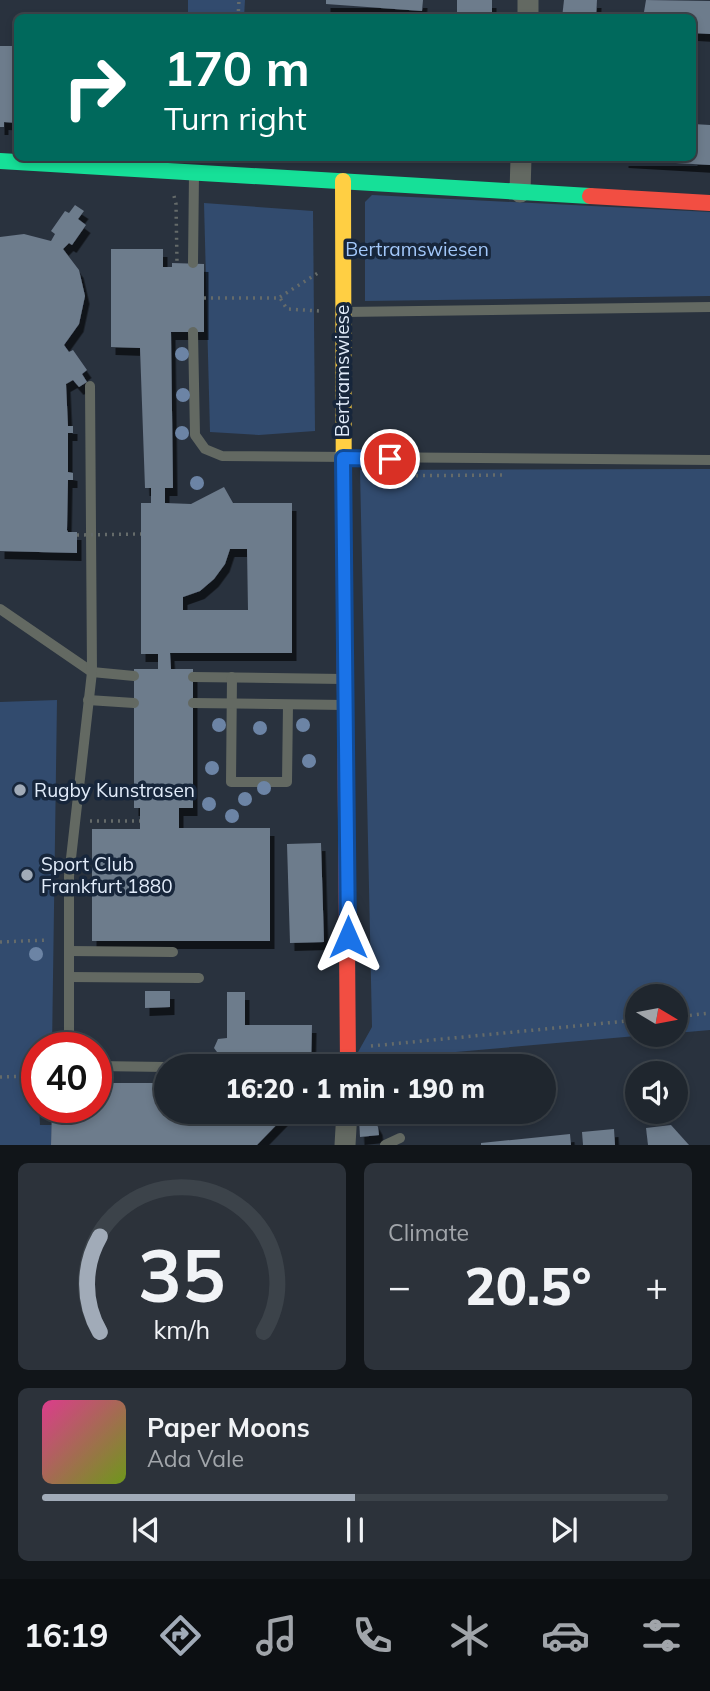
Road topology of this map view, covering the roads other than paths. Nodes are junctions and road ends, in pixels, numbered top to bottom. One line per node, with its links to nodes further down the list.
1 (0, 161): 3 (street)
2 (522, 161): 5 (street)
3 (194, 171): 4 (street); 7 (lane)
4 (343, 181): 5 (street); 9 (street, Bertramswiese)
5 (520, 192): 6 (street)
6 (710, 203)
7 (193, 263)
8 (710, 307): 9 (lane)
9 (341, 312): 12 (street, Bertramswiese)
10 (193, 332): 12 (lane)
11 (90, 386): 15 (lane)
12 (343, 458): 13 (lane); 19 (street, Bertramswiese)
13 (710, 460)
14 (0, 609): 15 (lane)
15 (92, 672): 16 (lane); 20 (lane)
16 (134, 676)
17 (193, 677): 18 (lane)
18 (232, 677): 19 (lane); 23 (lane)
19 (346, 679): 25 (street, Bertramswiese)
20 (88, 700): 21 (lane); 26 (lane)
21 (134, 703)
22 (193, 703): 23 (lane)
23 (232, 705): 24 (lane); 24 (lane)
24 (288, 705): 25 (lane)
25 (346, 705): 31 (street, Bertramswiese)
26 (69, 951): 27 (lane); 28 (lane)
27 (173, 952)
28 (69, 977): 29 (lane); 30 (lane)
29 (199, 978)
30 (69, 1032)
31 (348, 1054)
32 (112, 1066): 33 (lane)
33 (154, 1067)
34 (346, 1124): 36 (street)
35 (400, 1138): 37 (lane)
36 (345, 1145)
37 (386, 1145)

